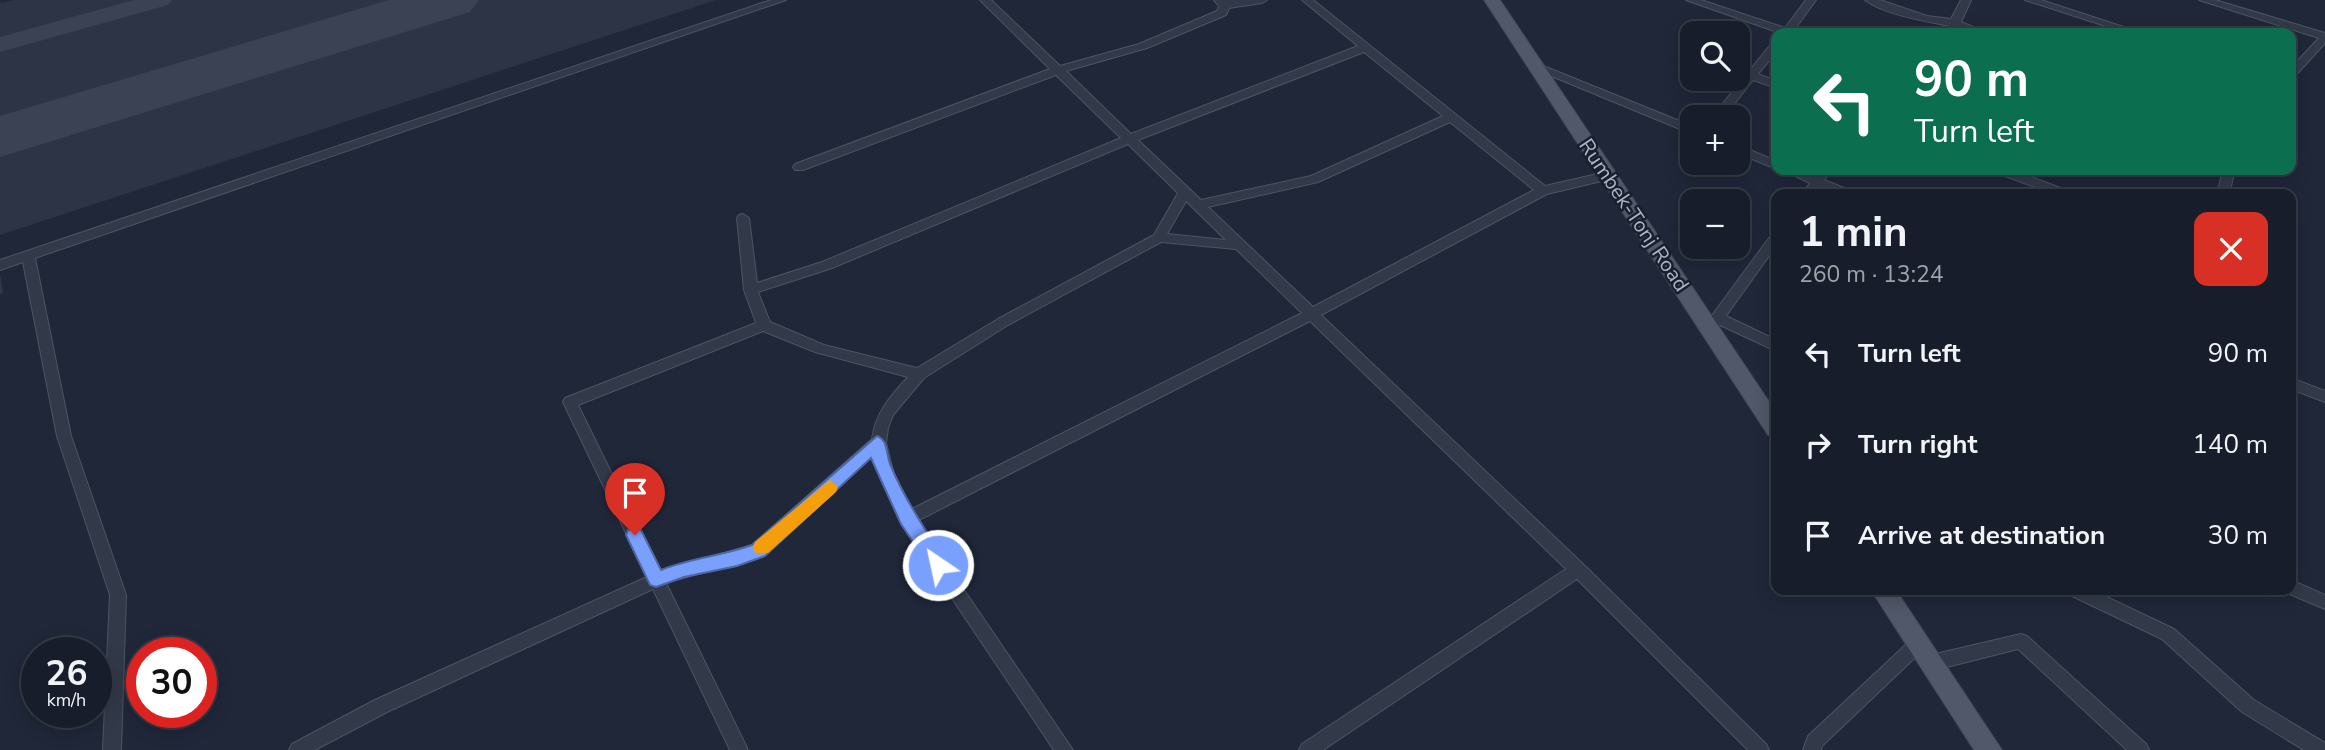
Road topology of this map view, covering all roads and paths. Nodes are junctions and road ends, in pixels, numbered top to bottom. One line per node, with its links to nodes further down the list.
1 (781, 0): 50 (street)
2 (985, 0): 25 (street)
3 (1262, 0): 12 (street)
4 (1307, 0): 21 (street)
5 (1493, 0): 23 (main road, Rumbek-Tonj Road)
6 (1691, 0): 15 (street)
7 (1811, 0): 16 (street)
8 (1870, 0): 13 (street)
9 (1966, 0): 14 (street)
10 (2030, 0): 19 (street)
11 (2204, 0): 20 (street)
12 (1221, 2): 25 (street)
13 (1925, 19): 14 (street); 17 (street)
14 (1955, 23): 18 (street)
15 (1774, 28)
16 (1789, 28)
17 (1919, 28)
18 (1969, 28)
19 (2121, 28)
20 (2325, 36): 24 (street)
21 (1366, 47): 29 (street); 31 (street)
22 (1771, 51): 26 (street)
23 (1536, 66): 30 (street); 38 (main road, Rumbek-Tonj Road)
24 (2296, 68)
25 (1058, 70): 31 (street); 34 (street)
26 (1752, 76): 27 (street); 28 (street)
27 (1771, 83)
28 (1728, 105)
29 (1451, 117): 43 (street); 45 (street)
30 (1680, 125)
31 (1129, 139): 44 (street); 52 (street)
32 (1750, 154): 33 (street)
33 (1771, 163)
34 (799, 167)
35 (1801, 175): 39 (street)
36 (1821, 175): 39 (street)
37 (2014, 175): 42 (street)
38 (1606, 176): 43 (street); 54 (main road, Rumbek-Tonj Road)
39 (1817, 181): 40 (street); 41 (street)
40 (1811, 189)
41 (1836, 189)
42 (2052, 189)
43 (1543, 191): 53 (street)
44 (1185, 192): 45 (street); 47 (street)
45 (1199, 205): 48 (street)
46 (743, 218): 52 (street)
47 (1159, 238): 48 (street); 57 (street)
48 (1239, 245): 53 (street)
49 (1771, 246): 54 (street)
50 (28, 257): 51 (street); 70 (street)
51 (0, 265)
52 (751, 290): 55 (street)
53 (1312, 314): 62 (street); 63 (street)
54 (1714, 324): 56 (street); 60 (main road, Rumbek-Tonj Road)
55 (764, 326): 57 (street); 64 (street)
56 (1771, 344)
57 (919, 373): 61 (street)
58 (2296, 385): 59 (street)
59 (2325, 397)
60 (1771, 421)
61 (877, 443): 62 (street); 64 (street)
62 (907, 519): 73 (street)
63 (1578, 570): 74 (street); 75 (street)
64 (656, 580): 71 (street); 72 (street)
65 (2296, 589): 68 (street)
66 (1886, 595): 69 (main road)
67 (2086, 595): 79 (street)
68 (2325, 602)
69 (1925, 653): 76 (street); 77 (main road); 78 (street)
70 (112, 750)
71 (298, 750)
72 (739, 750)
73 (1064, 750)
74 (1308, 750)
75 (1759, 750)
76 (1811, 750)
77 (1989, 750)
78 (2140, 750)
79 (2320, 750)

